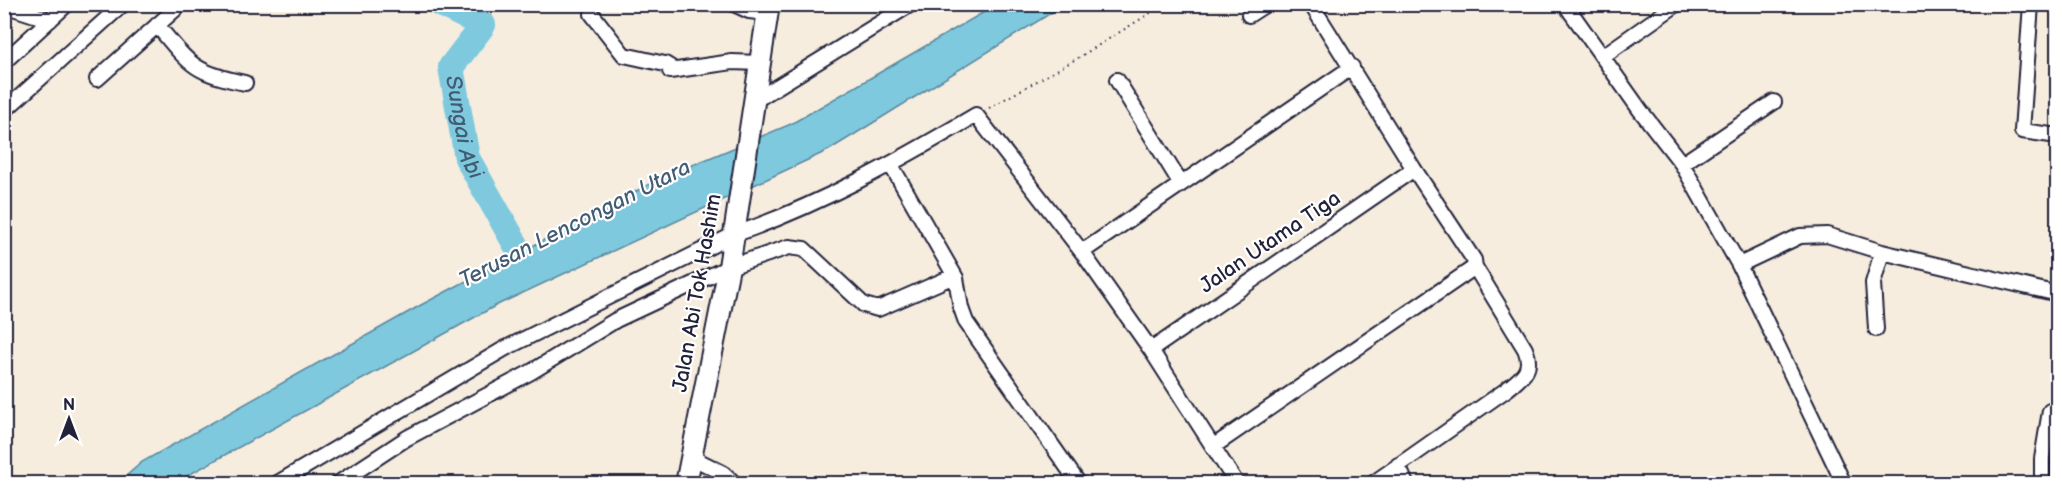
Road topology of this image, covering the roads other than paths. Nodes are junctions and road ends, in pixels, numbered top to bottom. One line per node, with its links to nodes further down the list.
1 (67, 4): 15 (street)
2 (123, 4): 26 (street)
3 (181, 4): 16 (street)
4 (734, 4): 12 (street)
5 (911, 4): 24 (street)
6 (1266, 4): 14 (street)
7 (1311, 4): 20 (street)
8 (1565, 4): 17 (street)
9 (1677, 4): 17 (street)
10 (2031, 4): 27 (street)
11 (4, 5): 15 (street)
12 (768, 9): 19 (main road, Jalan Abi Tok Hashim)
13 (591, 14): 19 (street)
14 (1249, 15)
15 (50, 20): 18 (street)
16 (157, 25): 21 (street); 23 (street)
17 (1603, 56): 28 (street)
18 (7, 59)
19 (759, 63): 24 (main road, Jalan Abi Tok Hashim)
20 (1352, 68): 30 (street); 31 (street)
21 (97, 79)
22 (1117, 80): 31 (street)
23 (245, 83)
24 (754, 101): 32 (main road, Jalan Abi Tok Hashim)
25 (1774, 102): 28 (street)
26 (4, 111)
27 (2058, 136)
28 (1682, 164): 35 (street)
29 (891, 165): 32 (street); 33 (street); 38 (street)
30 (1414, 169): 37 (street); 41 (street, Jalan Utama Tiga)
31 (1181, 184): 33 (street)
32 (734, 226): 36 (main road, Jalan Abi Tok Hashim); 46 (street)
33 (1082, 252): 41 (street)
34 (1882, 252): 35 (street); 39 (street); 40 (street)
35 (1739, 266): 54 (street)
36 (729, 267): 38 (street); 44 (main road, Jalan Abi Tok Hashim); 47 (street)
37 (1475, 267): 43 (street); 45 (street)
38 (954, 276): 50 (street)
39 (2058, 294)
40 (1876, 329)
41 (1151, 350): 43 (street)
42 (2050, 411): 55 (street)
43 (1214, 447): 51 (street)
44 (691, 457): 48 (main road, Jalan Abi Tok Hashim); 49 (street)
45 (1398, 465): 52 (street); 53 (street)
46 (276, 483)
47 (337, 483)
48 (686, 483)
49 (735, 483)
50 (1078, 483)
51 (1238, 483)
52 (1372, 483)
53 (1406, 483)
54 (1844, 483)
55 (2042, 483)

